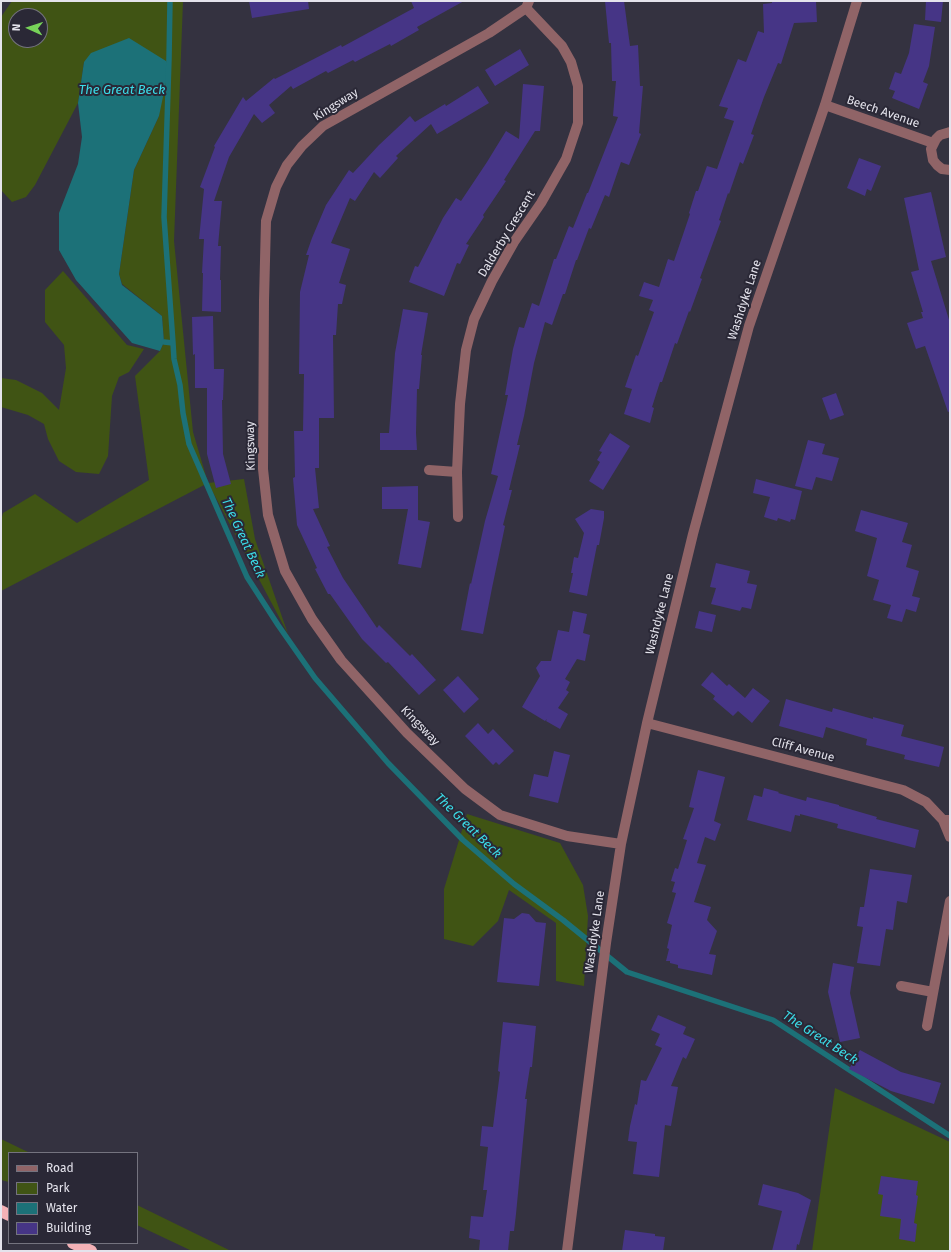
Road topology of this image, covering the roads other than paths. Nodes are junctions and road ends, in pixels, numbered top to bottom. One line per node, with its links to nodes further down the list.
1 (857, 1): 3 (street, Washdyke Lane)
2 (527, 4): 8 (street, Dalderby Crescent); 13 (street, Kingsway)
3 (824, 105): 5 (street, Beech Avenue); 10 (street, Washdyke Lane)
4 (950, 132): 5 (street)
5 (933, 143): 6 (street)
6 (950, 170)
7 (429, 470): 8 (street)
8 (457, 472): 9 (street, Dalderby Crescent)
9 (458, 518)
10 (647, 722): 11 (street, Cliff Avenue); 13 (street, Washdyke Lane)
11 (947, 820): 12 (street, Cliff Avenue)
12 (950, 837)
13 (620, 844): 20 (street, Washdyke Lane)
14 (950, 901): 16 (street)
15 (901, 986): 16 (street)
16 (933, 992): 17 (street)
17 (927, 1026)
18 (75, 1244): 19 (highway)
19 (92, 1251)
20 (567, 1251)

